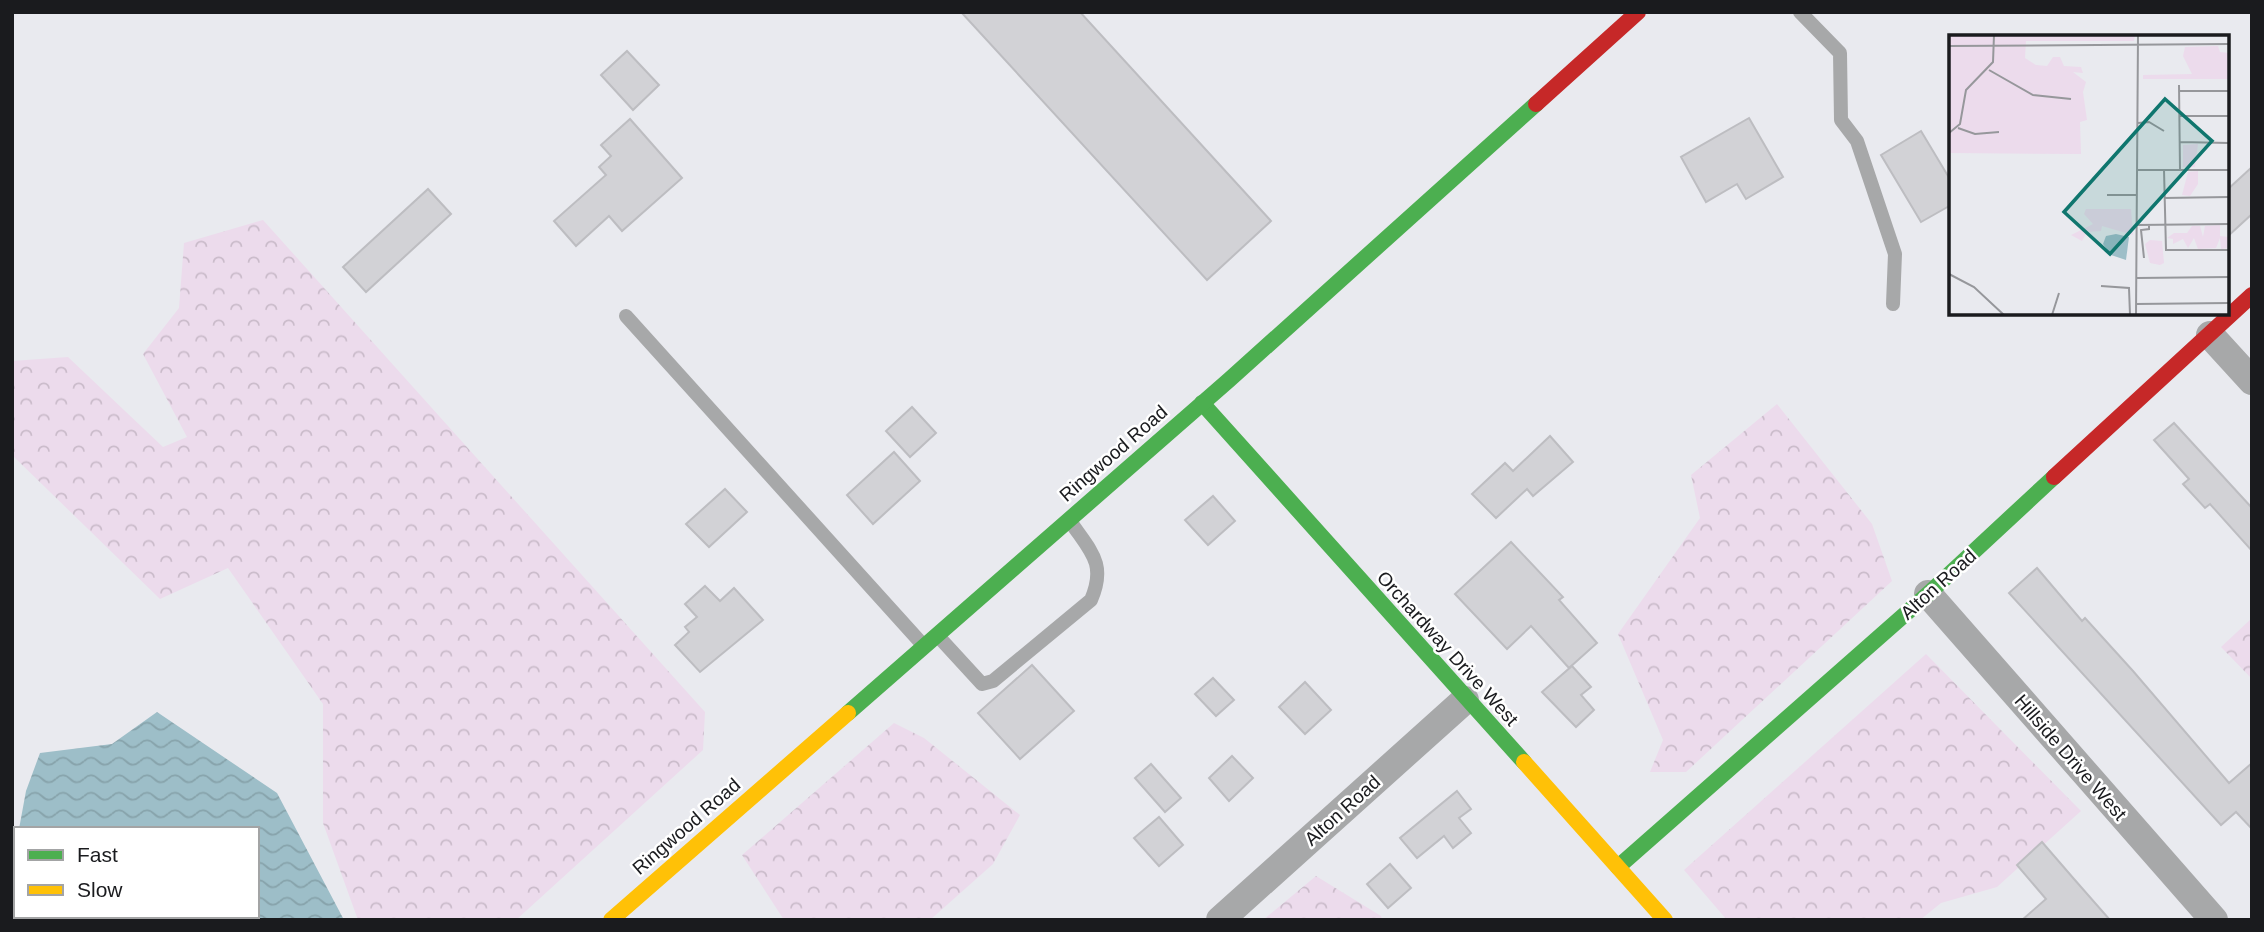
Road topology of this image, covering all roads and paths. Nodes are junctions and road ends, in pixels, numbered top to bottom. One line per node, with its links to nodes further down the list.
1 (1638, 12): 8 (street, Ringwood Road)
2 (1800, 12): 4 (lane)
3 (2252, 295): 6 (street, Alton Road)
4 (1893, 304)
5 (626, 316): 12 (lane)
6 (2210, 335): 7 (street); 10 (street, Alton Road)
7 (2252, 382)
8 (1202, 403): 9 (street, Ringwood Road); 13 (street, Orchardway Drive West)
9 (1069, 519): 11 (street, Ringwood Road); 11 (lane)
10 (1928, 594): 14 (street, Alton Road); 18 (street, Hillside Drive West)
11 (937, 635): 12 (street, Ringwood Road)
12 (924, 646): 15 (street, Ringwood Road)
13 (1465, 699): 14 (street, Orchardway Drive West); 16 (street, Alton Road)
14 (1618, 867): 17 (street, Orchardway Drive West)
15 (611, 920)
16 (1220, 920)
17 (1665, 920)
18 (2214, 920)

